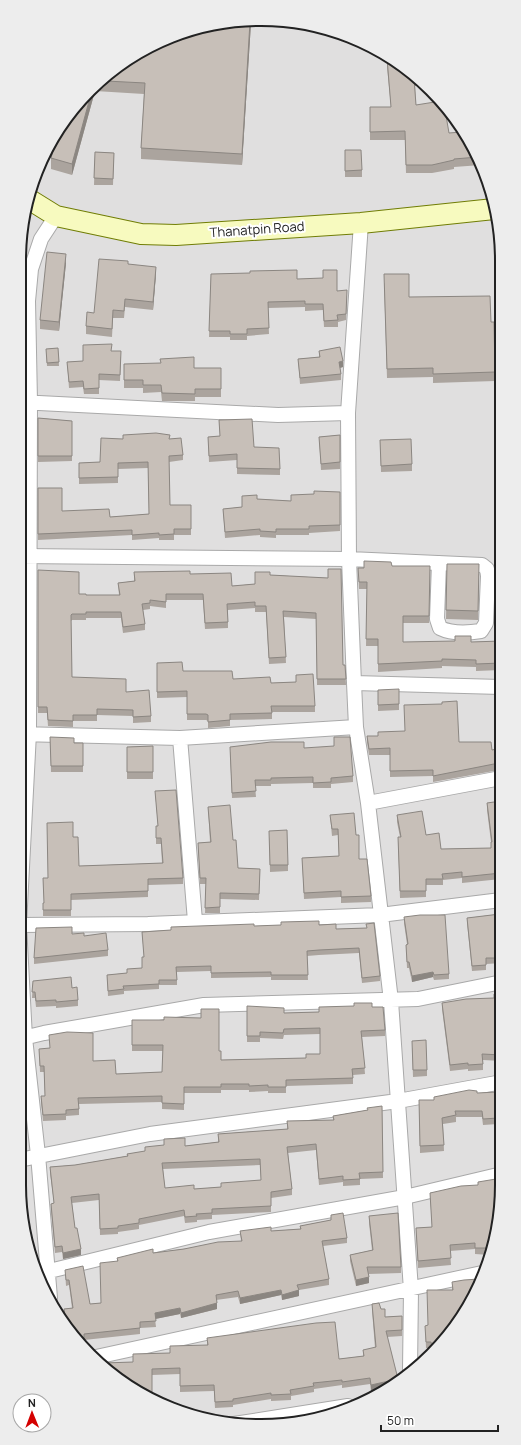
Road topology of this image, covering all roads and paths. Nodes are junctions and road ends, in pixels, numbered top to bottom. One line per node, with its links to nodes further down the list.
1 (34, 202): 3 (main road, Thanatpin Road)
2 (489, 209): 4 (main road, Thanatpin Road)
3 (56, 216): 4 (main road, Thanatpin Road); 5 (street)
4 (361, 222): 7 (street)
5 (26, 352)
6 (26, 402): 7 (street)
7 (348, 413): 9 (street)
8 (26, 556): 9 (street)
9 (349, 559): 10 (street); 11 (street)
10 (438, 563): 10 (street)
11 (354, 683): 12 (street); 13 (street)
12 (495, 687)
13 (356, 727): 15 (street); 17 (street)
14 (26, 734): 15 (street)
15 (180, 738): 20 (street)
16 (495, 779): 17 (street)
17 (368, 803): 19 (street)
18 (495, 901): 19 (street)
19 (380, 914): 20 (street); 23 (street)
20 (195, 921): 21 (street)
21 (26, 925)
22 (495, 983): 23 (street)
23 (391, 1001): 24 (street); 27 (street)
24 (26, 1037)
25 (26, 1067): 28 (street)
26 (495, 1083): 27 (street)
27 (398, 1101): 28 (street); 31 (street)
28 (38, 1155): 29 (street); 32 (street)
29 (26, 1158)
30 (495, 1176): 31 (street)
31 (405, 1197): 33 (street); 35 (street)
32 (43, 1272)
33 (43, 1273)
34 (476, 1275): 35 (street)
35 (412, 1290): 36 (street); 37 (street)
36 (101, 1356)
37 (410, 1365)
38 (328, 1409): 39 (street)
39 (270, 1418)

